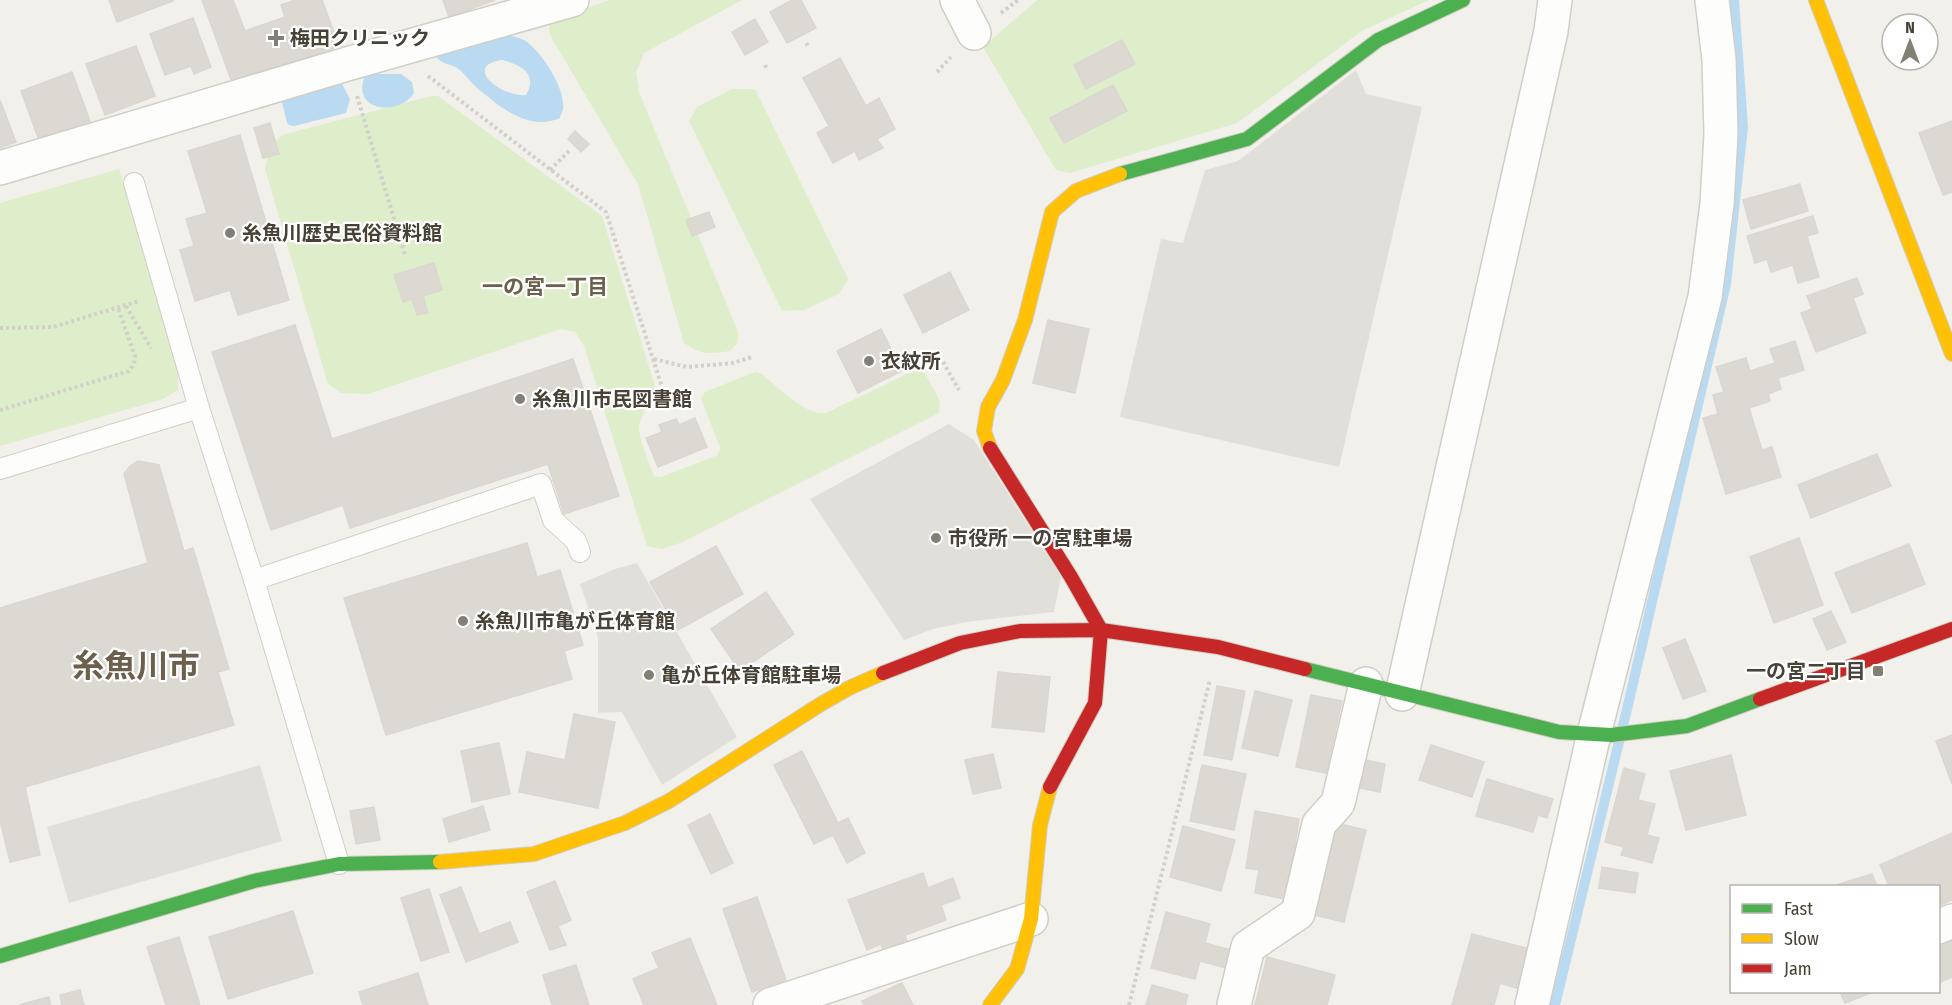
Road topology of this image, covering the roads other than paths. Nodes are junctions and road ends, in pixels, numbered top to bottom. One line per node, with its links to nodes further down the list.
1 (572, 0): 8 (street)
2 (957, 0): 7 (street)
3 (1463, 0): 16 (street)
4 (1555, 0): 18 (street)
5 (1713, 0): 19 (street)
6 (1816, 0): 10 (street)
7 (974, 33)
8 (0, 168)
9 (134, 183): 11 (lane)
10 (1952, 354)
11 (199, 408): 12 (lane); 14 (lane)
12 (0, 469)
13 (580, 552): 14 (lane)
14 (254, 580): 20 (lane)
15 (1952, 629): 19 (street)
16 (1101, 630): 17 (street); 20 (street); 21 (street)
17 (1366, 684): 18 (street); 25 (street)
18 (1402, 694): 19 (street)
19 (1594, 734): 26 (street)
20 (339, 864): 22 (street)
21 (1031, 919): 23 (street); 24 (street)
22 (0, 956)
23 (770, 1005)
24 (990, 1005)
25 (1234, 1005)
26 (1532, 1005)

